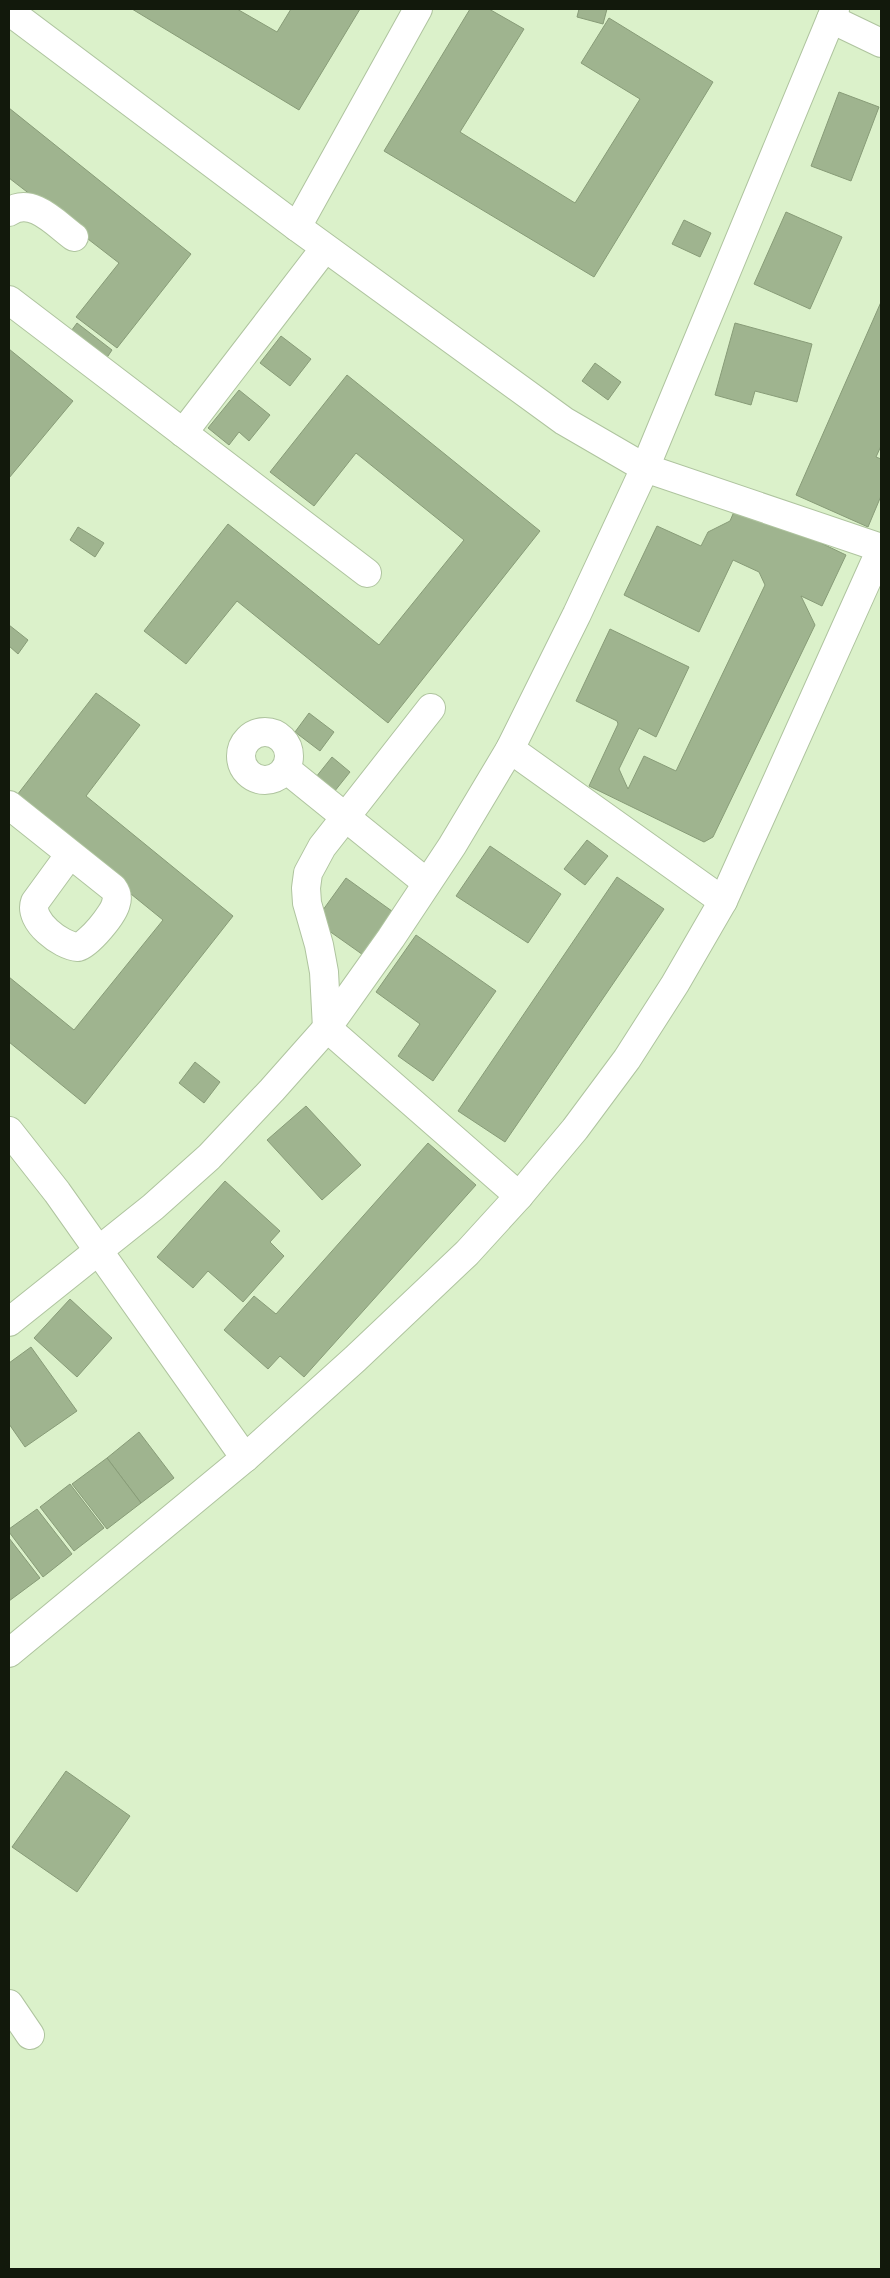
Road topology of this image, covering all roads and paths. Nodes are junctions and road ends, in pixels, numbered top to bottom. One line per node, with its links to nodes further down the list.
1 (418, 9): 6 (street)
2 (9, 11): 6 (street)
3 (833, 14): 4 (street); 11 (street)
4 (881, 43)
5 (9, 212): 7 (street)
6 (298, 228): 8 (street)
7 (74, 237)
8 (325, 248): 10 (street); 11 (street)
9 (9, 300): 10 (street)
10 (183, 432): 13 (street)
11 (645, 468): 12 (street); 15 (street)
12 (881, 548): 21 (street)
13 (367, 573)
14 (431, 708): 18 (street)
15 (510, 749): 20 (street); 21 (street)
16 (286, 769): 18 (street)
17 (9, 805): 19 (street)
18 (346, 817): 20 (street); 22 (street)
19 (70, 854)
20 (427, 883): 22 (street)
21 (724, 901): 24 (street)
22 (327, 1028): 24 (street); 25 (street)
23 (9, 1131): 25 (street)
24 (519, 1196): 27 (street)
25 (98, 1250): 26 (street); 27 (street)
26 (9, 1322)
27 (245, 1458): 28 (street)
28 (9, 1653)
29 (9, 2004): 30 (street)
30 (30, 2035)

